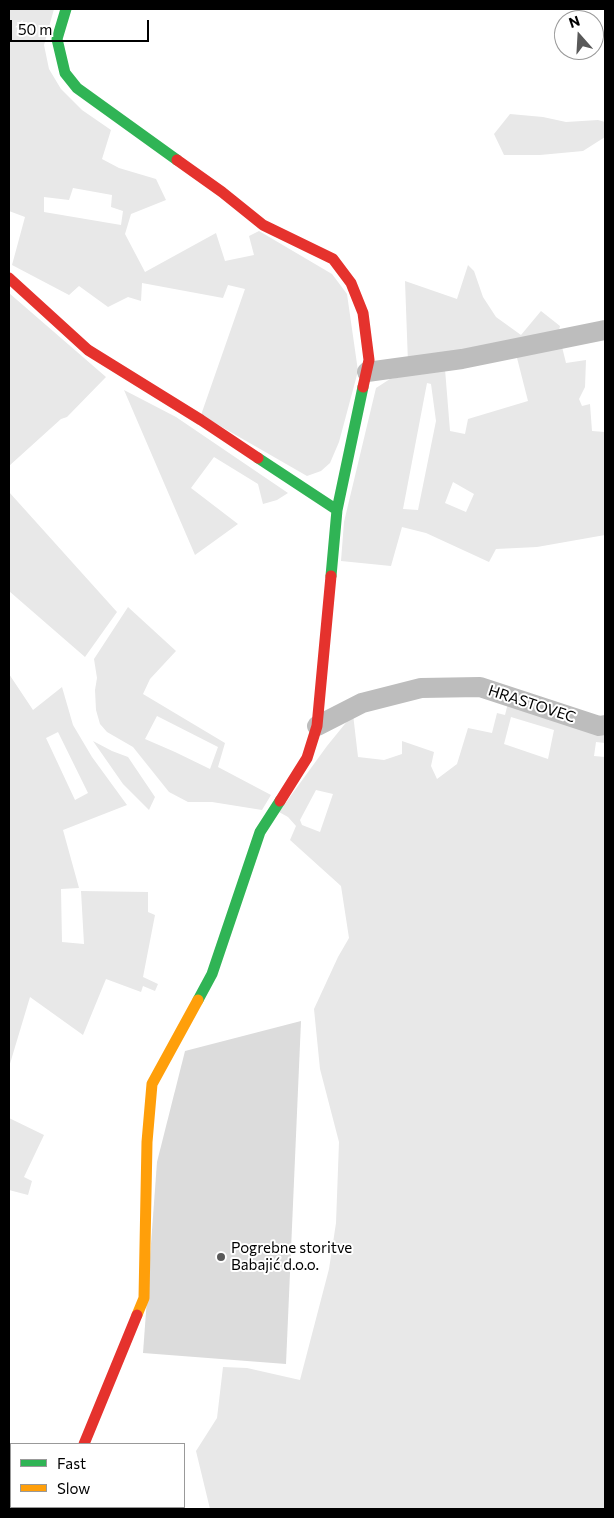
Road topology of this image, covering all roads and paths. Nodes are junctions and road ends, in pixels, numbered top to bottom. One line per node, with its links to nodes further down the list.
1 (66, 9): 4 (street)
2 (9, 278): 5 (street)
3 (605, 330): 4 (street)
4 (367, 372): 5 (street)
5 (337, 510): 7 (street)
6 (605, 725): 7 (street, HRASTOVEC)
7 (316, 726): 8 (street)
8 (84, 1443)

